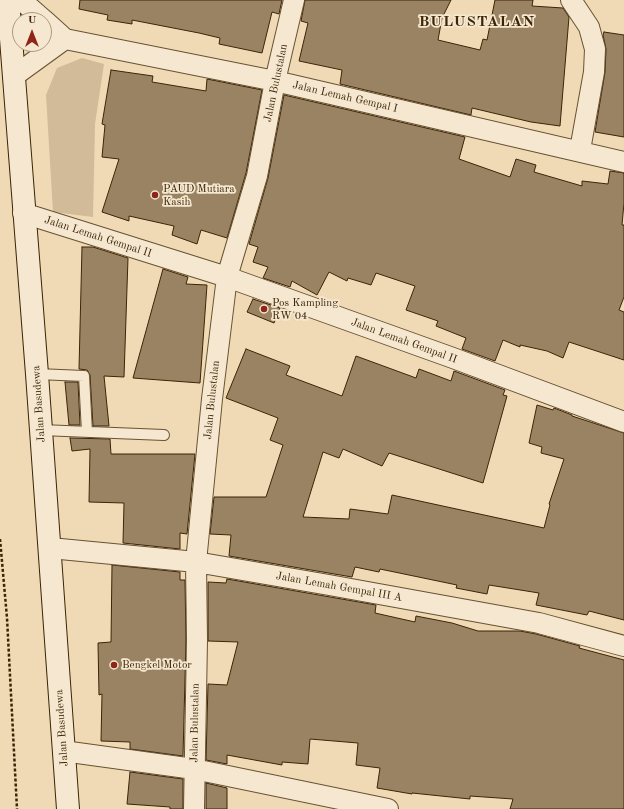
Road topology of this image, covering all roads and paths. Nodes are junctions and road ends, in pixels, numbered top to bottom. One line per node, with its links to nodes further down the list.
1 (8, 0): 8 (street, Jalan Basudewa)
2 (21, 0): 5 (street, Jalan Lemah Gempal I)
3 (294, 0): 9 (street, Jalan Bulustalan)
4 (571, 0): 10 (street)
5 (35, 12)
6 (52, 27): 7 (street, Jalan Lemah Gempal I)
7 (66, 39): 8 (street); 9 (street, Jalan Lemah Gempal I)
8 (14, 76): 12 (street, Jalan Basudewa)
9 (275, 81): 10 (street, Jalan Lemah Gempal I); 13 (street, Jalan Bulustalan)
10 (580, 150): 11 (street, Jalan Lemah Gempal I)
11 (624, 162)
12 (23, 213): 13 (street, Jalan Lemah Gempal II); 14 (street, Jalan Basudewa)
13 (227, 277): 15 (street, Jalan Lemah Gempal II); 21 (street, Jalan Bulustalan)
14 (37, 374): 16 (street, Jalan Basudewa); 17 (lane)
15 (624, 422)
16 (41, 430): 17 (lane); 20 (street, Jalan Basudewa)
17 (87, 432): 18 (lane)
18 (164, 436)
19 (0, 539): 25 (path)
20 (50, 548): 21 (street, Jalan Lemah Gempal III A); 23 (street, Jalan Basudewa)
21 (196, 562): 22 (street, Jalan Lemah Gempal III A); 24 (street, Jalan Bulustalan)
22 (624, 646)
23 (63, 751): 24 (street); 26 (street, Jalan Basudewa)
24 (194, 769): 27 (street, Jalan Bulustalan); 28 (street)
25 (17, 809)
26 (68, 809)
27 (194, 809)
28 (388, 809)

